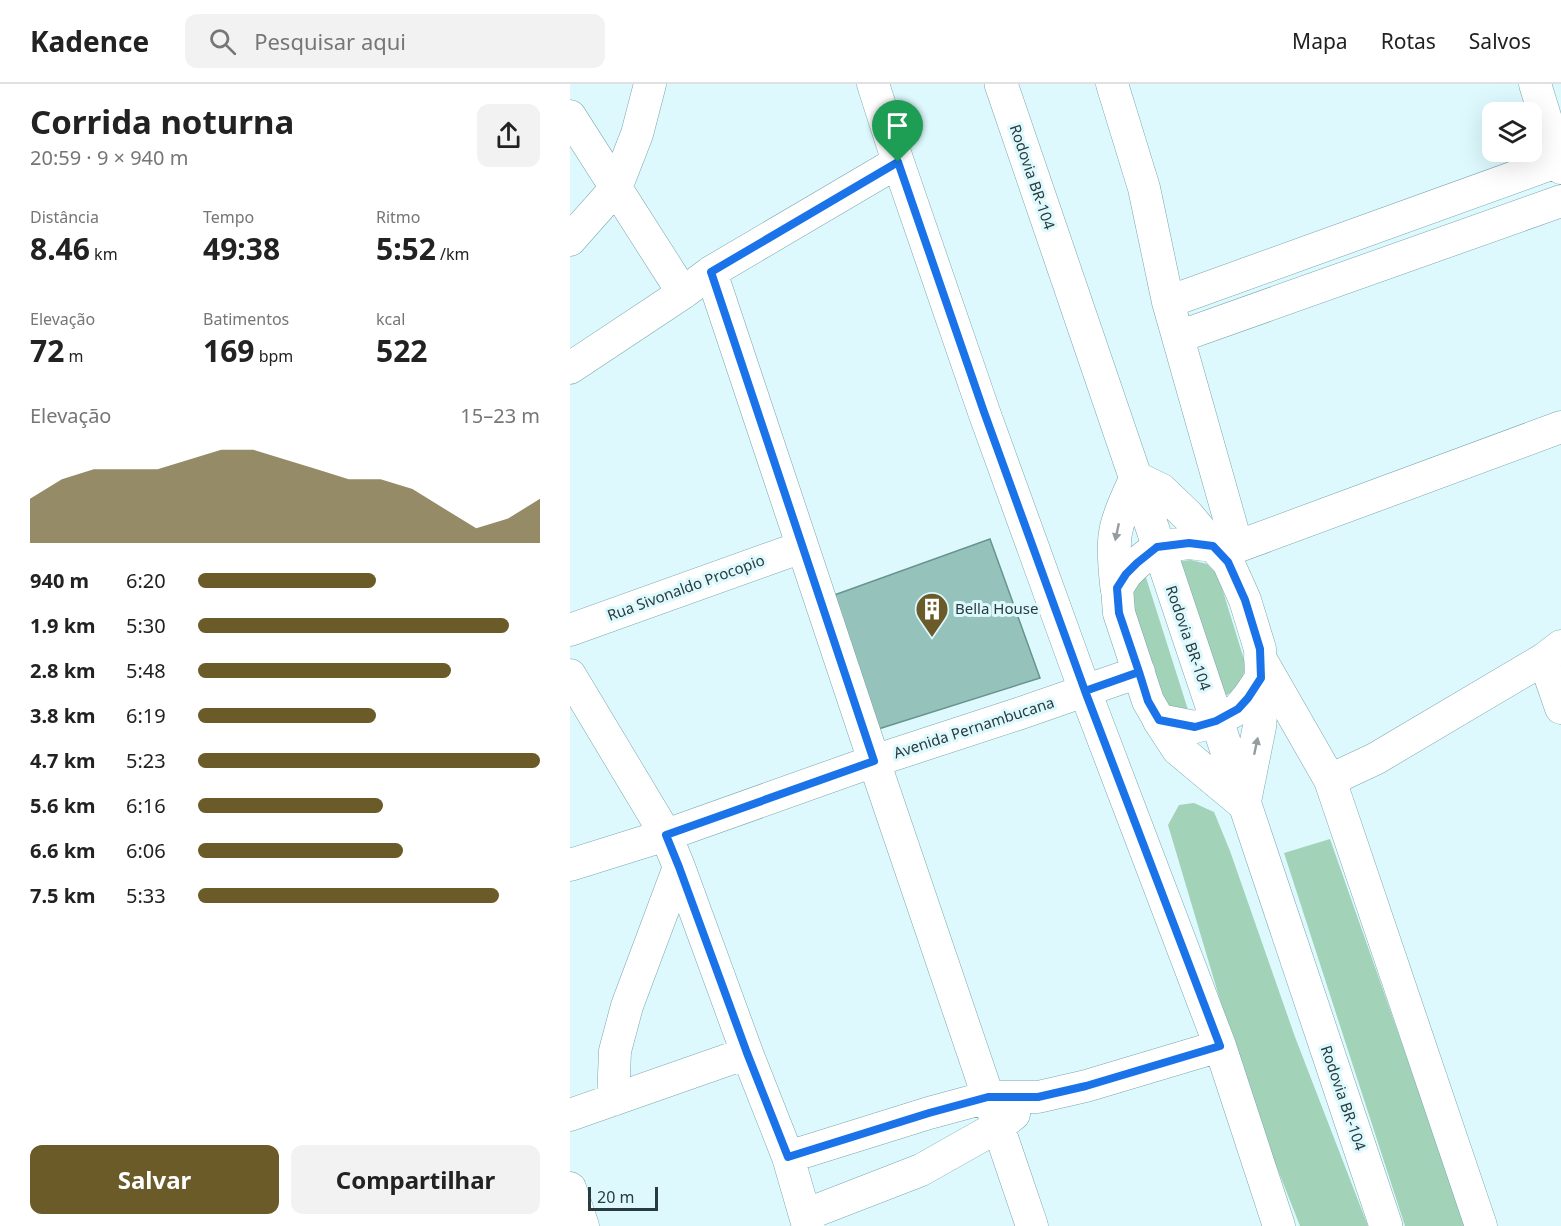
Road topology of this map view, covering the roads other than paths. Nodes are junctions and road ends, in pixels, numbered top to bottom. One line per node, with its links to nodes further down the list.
1 (650, 84): 9 (street)
2 (873, 84): 7 (street)
3 (1000, 84): 18 (highway, Rodovia BR-104)
4 (1535, 84): 8 (street)
5 (1120, 86): 14 (street)
6 (570, 116): 9 (street)
7 (898, 162): 12 (street); 28 (street)
8 (1560, 165): 14 (street)
9 (616, 188): 11 (street); 13 (street)
10 (1561, 201): 15 (street)
11 (570, 240)
12 (711, 272): 13 (street); 19 (street)
13 (683, 293): 16 (street)
14 (1168, 302): 15 (street)
15 (1178, 337): 21 (street)
16 (570, 368)
17 (1561, 428): 21 (street)
18 (1136, 478): 20 (highway, Rodovia BR-104); 21 (highway); 22 (highway, one-way to 22)
19 (802, 546): 23 (street, Rua Sivonaldo Procopio); 32 (street)
20 (1157, 547): 21 (street); 22 (street); 31 (highway, Rodovia BR-104)
21 (1223, 548): 25 (street)
22 (1117, 588): 26 (street)
23 (570, 630)
24 (1552, 652): 29 (street); 33 (street)
25 (1260, 668): 31 (street); 33 (street); 34 (highway, one-way to 25)
26 (1139, 672): 28 (street, Avenida Pernambucana); 30 (street)
27 (570, 675): 35 (street)
28 (1085, 691): 32 (street, Avenida Pernambucana); 38 (street)
29 (1561, 708)
30 (1159, 720): 31 (street); 34 (highway)
31 (1216, 721): 34 (highway, Rodovia BR-104)
32 (874, 761): 35 (street, Avenida Pernambucana); 41 (street)
33 (1330, 780): 50 (street)
34 (1244, 804): 49 (highway, Rodovia BR-104)
35 (666, 835): 36 (street, Avenida Pernambucana); 37 (street)
36 (570, 865)
37 (679, 867): 39 (street); 40 (street)
38 (1220, 1046): 41 (street); 48 (street)
39 (747, 1053): 40 (street); 43 (street)
40 (614, 1100): 42 (street)
41 (993, 1112): 43 (street); 45 (street); 47 (street)
42 (570, 1115)
43 (788, 1157): 45 (street)
44 (570, 1188): 46 (street)
45 (806, 1220)
46 (583, 1226)
47 (1032, 1226)
48 (1279, 1226)
49 (1386, 1226)
50 (1481, 1226)

